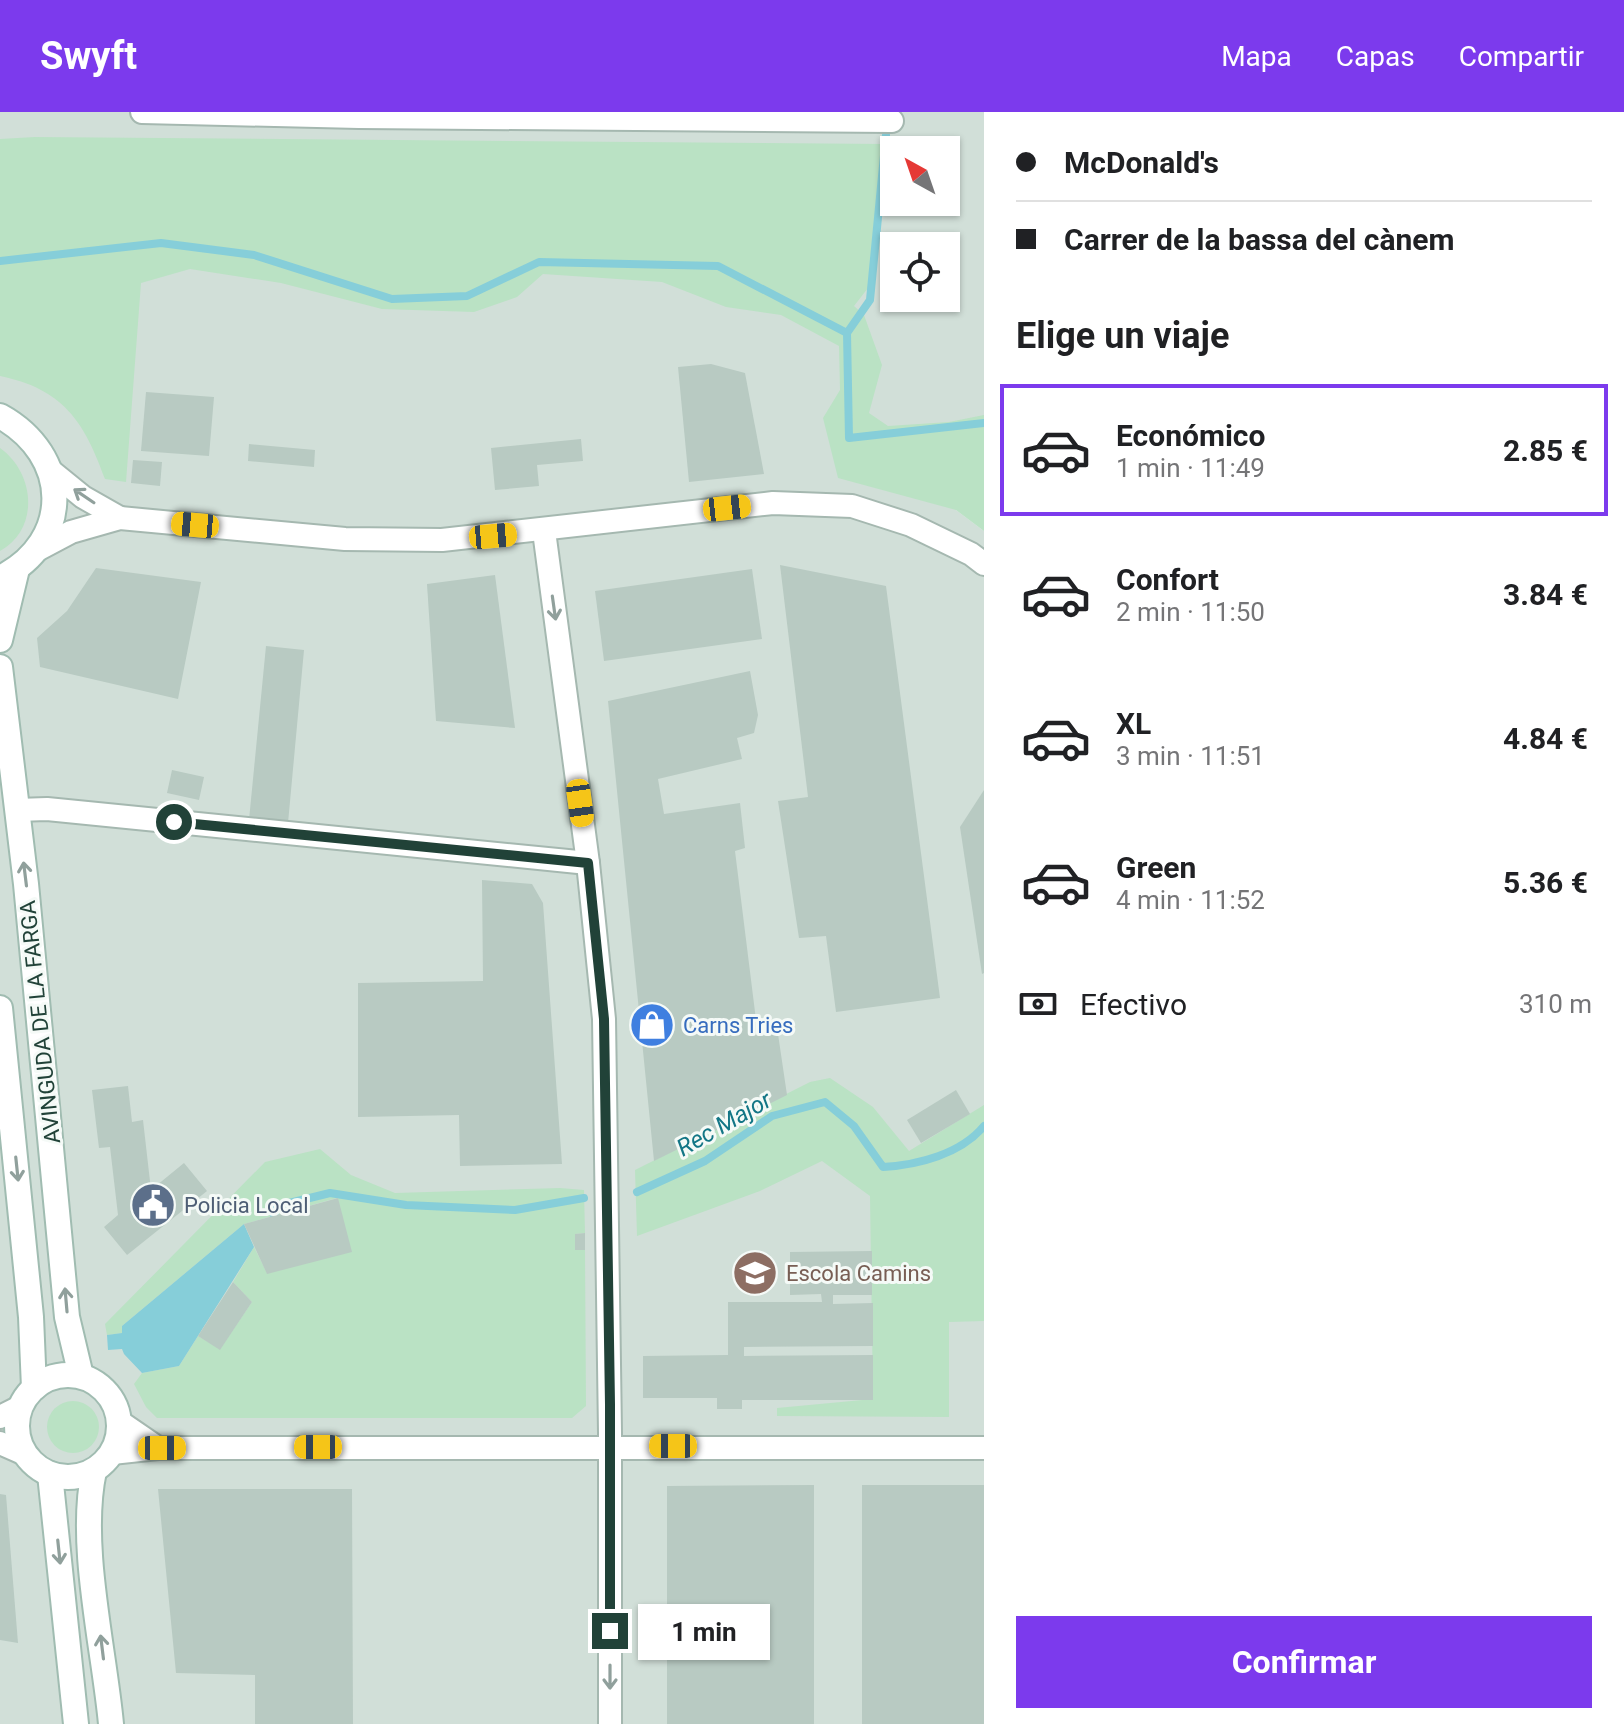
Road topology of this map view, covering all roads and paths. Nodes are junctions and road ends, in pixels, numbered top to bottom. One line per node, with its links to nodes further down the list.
1 (142, 112): 2 (street)
2 (359, 115): 3 (street)
3 (892, 121)
4 (0, 416): 5 (street)
5 (51, 471): 6 (street, one-way to 5); 8 (street)
6 (120, 518): 7 (street); 8 (street)
7 (544, 531): 9 (street); 14 (street, one-way to 14)
8 (37, 550): 10 (street)
9 (984, 564)
10 (9, 574): 11 (street)
11 (0, 640)
12 (0, 667): 13 (street, AVINGUDA DE LA FARGA)
13 (17, 810): 14 (street); 17 (street, AVINGUDA DE LA FARGA, one-way to 13)
14 (588, 863): 21 (street)
15 (0, 1008): 16 (street, AVINGUDA DE LA FARGA)
16 (6, 1116): 18 (street, AVINGUDA DE LA FARGA, one-way to 18)
17 (81, 1376): 18 (street); 19 (street)
18 (18, 1404): 25 (street)
19 (120, 1422): 22 (street); 24 (street)
20 (0, 1443): 25 (street)
21 (610, 1446): 22 (street); 23 (street); 30 (street, one-way to 30)
22 (158, 1448): 24 (street)
23 (984, 1448)
24 (112, 1453): 26 (street)
25 (25, 1454): 27 (street)
26 (94, 1471): 27 (street); 29 (street, one-way to 26)
27 (50, 1474): 28 (street, one-way to 28)
28 (76, 1724)
29 (111, 1724)
30 (610, 1724)

